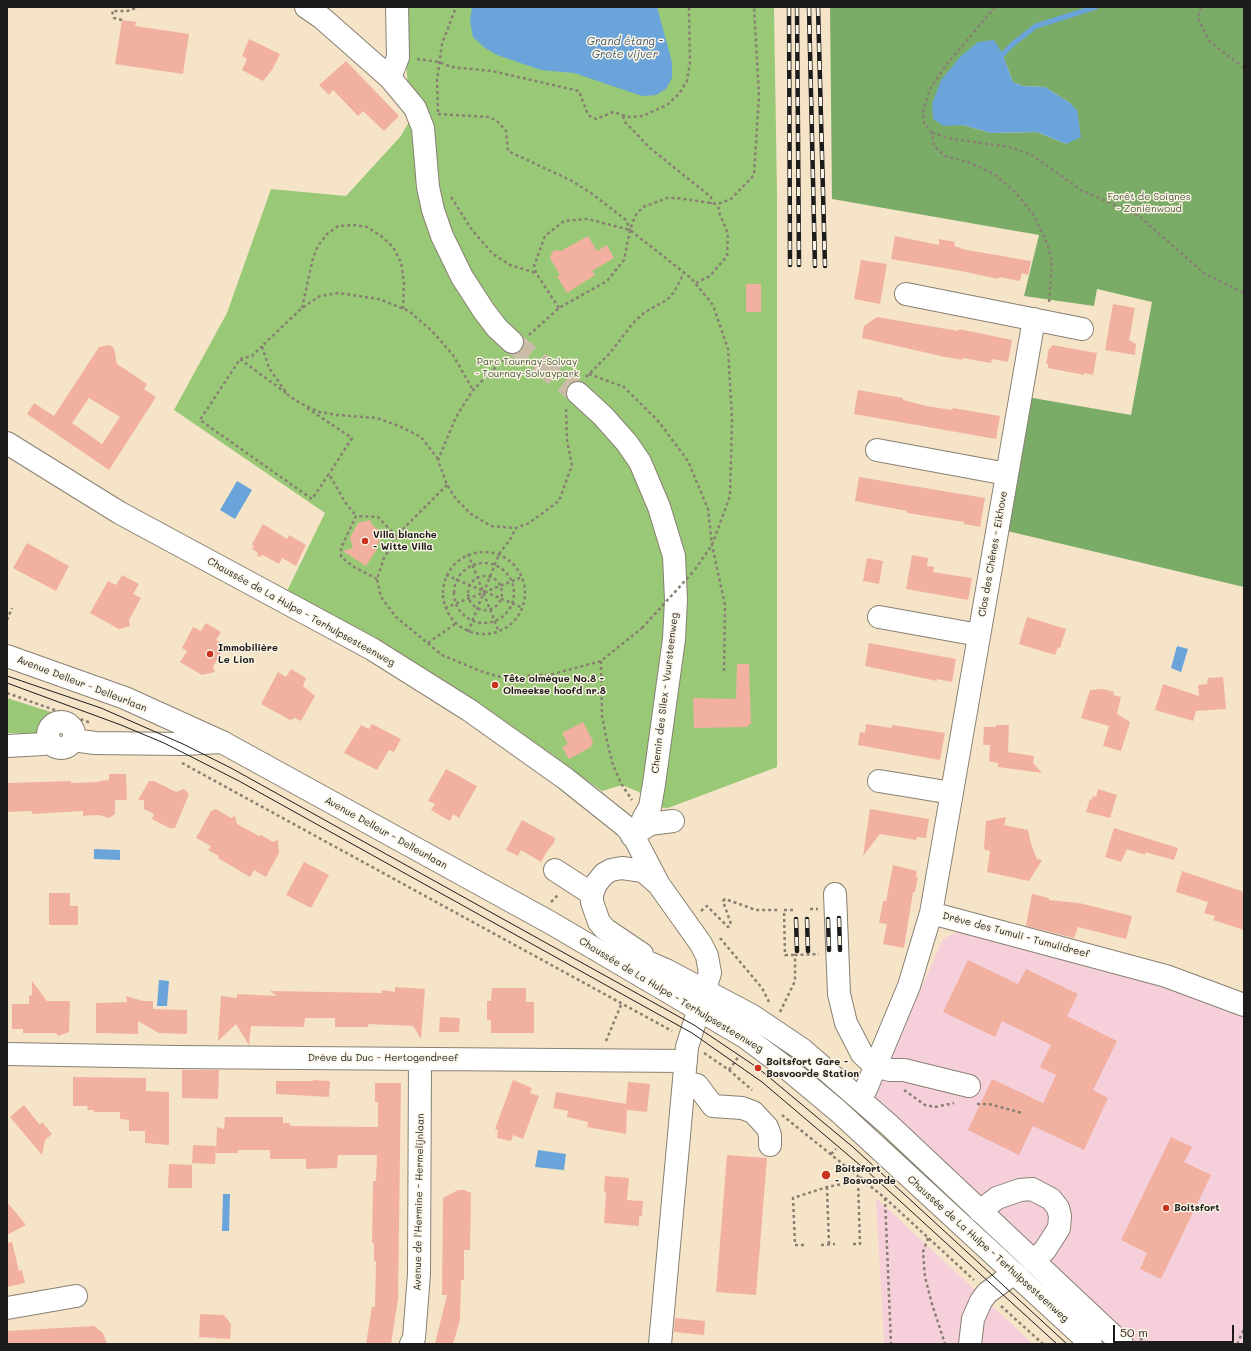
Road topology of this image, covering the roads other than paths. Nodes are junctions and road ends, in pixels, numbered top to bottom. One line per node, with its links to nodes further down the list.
1 (306, 7): 3 (street)
2 (396, 7): 3 (street)
3 (390, 78): 7 (street)
4 (906, 294): 5 (street)
5 (1040, 321): 6 (street); 11 (street, Clos des Chênes - Eikhove)
6 (1082, 329)
7 (514, 346)
8 (576, 392): 20 (street, Chemin des Silex - Vuursteenweg)
9 (7, 443): 20 (street, Chaussée de La Hulpe - Terhulpsesteenweg)
10 (877, 450): 11 (street)
11 (1007, 474): 13 (street, Clos des Chênes - Eikhove)
12 (880, 617): 13 (street)
13 (979, 635): 18 (street, Clos des Chênes - Eikhove)
14 (11, 655): 15 (street, Avenue Delleur - Delleurlaan)
15 (222, 742): 16 (street); 27 (street, Avenue Delleur - Delleurlaan)
16 (7, 746)
17 (879, 781): 18 (street)
18 (952, 793): 26 (street, Clos des Chênes - Eikhove)
19 (673, 821): 20 (street)
20 (640, 827): 21 (street, Chemin des Silex - Vuursteenweg); 23 (street, Chaussée de La Hulpe - Terhulpsesteenweg)
21 (628, 868): 23 (street); 24 (street)
22 (555, 870): 24 (street)
23 (659, 885): 29 (street, Chaussée de La Hulpe - Terhulpsesteenweg)
24 (592, 894): 28 (street)
25 (835, 894): 35 (street)
26 (931, 913): 30 (street, Drève des Tumuli - Tumulidreef); 35 (street, Drève des Tumuli - Tumulidreef)
27 (551, 923): 28 (street, Chaussée de La Hulpe - Terhulpsesteenweg); 31 (street, Chaussée de La Hulpe - Terhulpsesteenweg)
28 (666, 970): 29 (street, Chaussée de La Hulpe - Terhulpsesteenweg)
29 (705, 990): 31 (street); 37 (street, Chaussée de La Hulpe - Terhulpsesteenweg)
30 (1244, 1006)
31 (698, 1011): 32 (street); 42 (street, Chaussée de La Hulpe - Terhulpsesteenweg)
32 (687, 1051): 34 (street, Drève du Duc - Hertogendreef); 36 (street)
33 (7, 1054): 34 (street, Drève du Duc - Hertogendreef)
34 (420, 1059): 45 (street, Avenue de l'Hermine - Hermelijnlaan)
35 (875, 1066): 37 (street, Drève des Tumuli - Tumulidreef); 38 (street)
36 (684, 1082): 39 (street); 46 (street)
37 (859, 1098): 40 (street, Chaussée de La Hulpe - Terhulpsesteenweg)
38 (967, 1098)
39 (770, 1145)
40 (980, 1211): 41 (street, Chaussée de La Hulpe - Terhulpsesteenweg); 41 (street)
41 (1033, 1262): 49 (street, Chaussée de La Hulpe - Terhulpsesteenweg)
42 (1014, 1273): 47 (street); 48 (street, Chaussée de La Hulpe - Terhulpsesteenweg)
43 (76, 1296): 44 (street)
44 (7, 1308)
45 (411, 1344)
46 (660, 1344)
47 (970, 1344)
48 (1091, 1344)
49 (1122, 1344)

